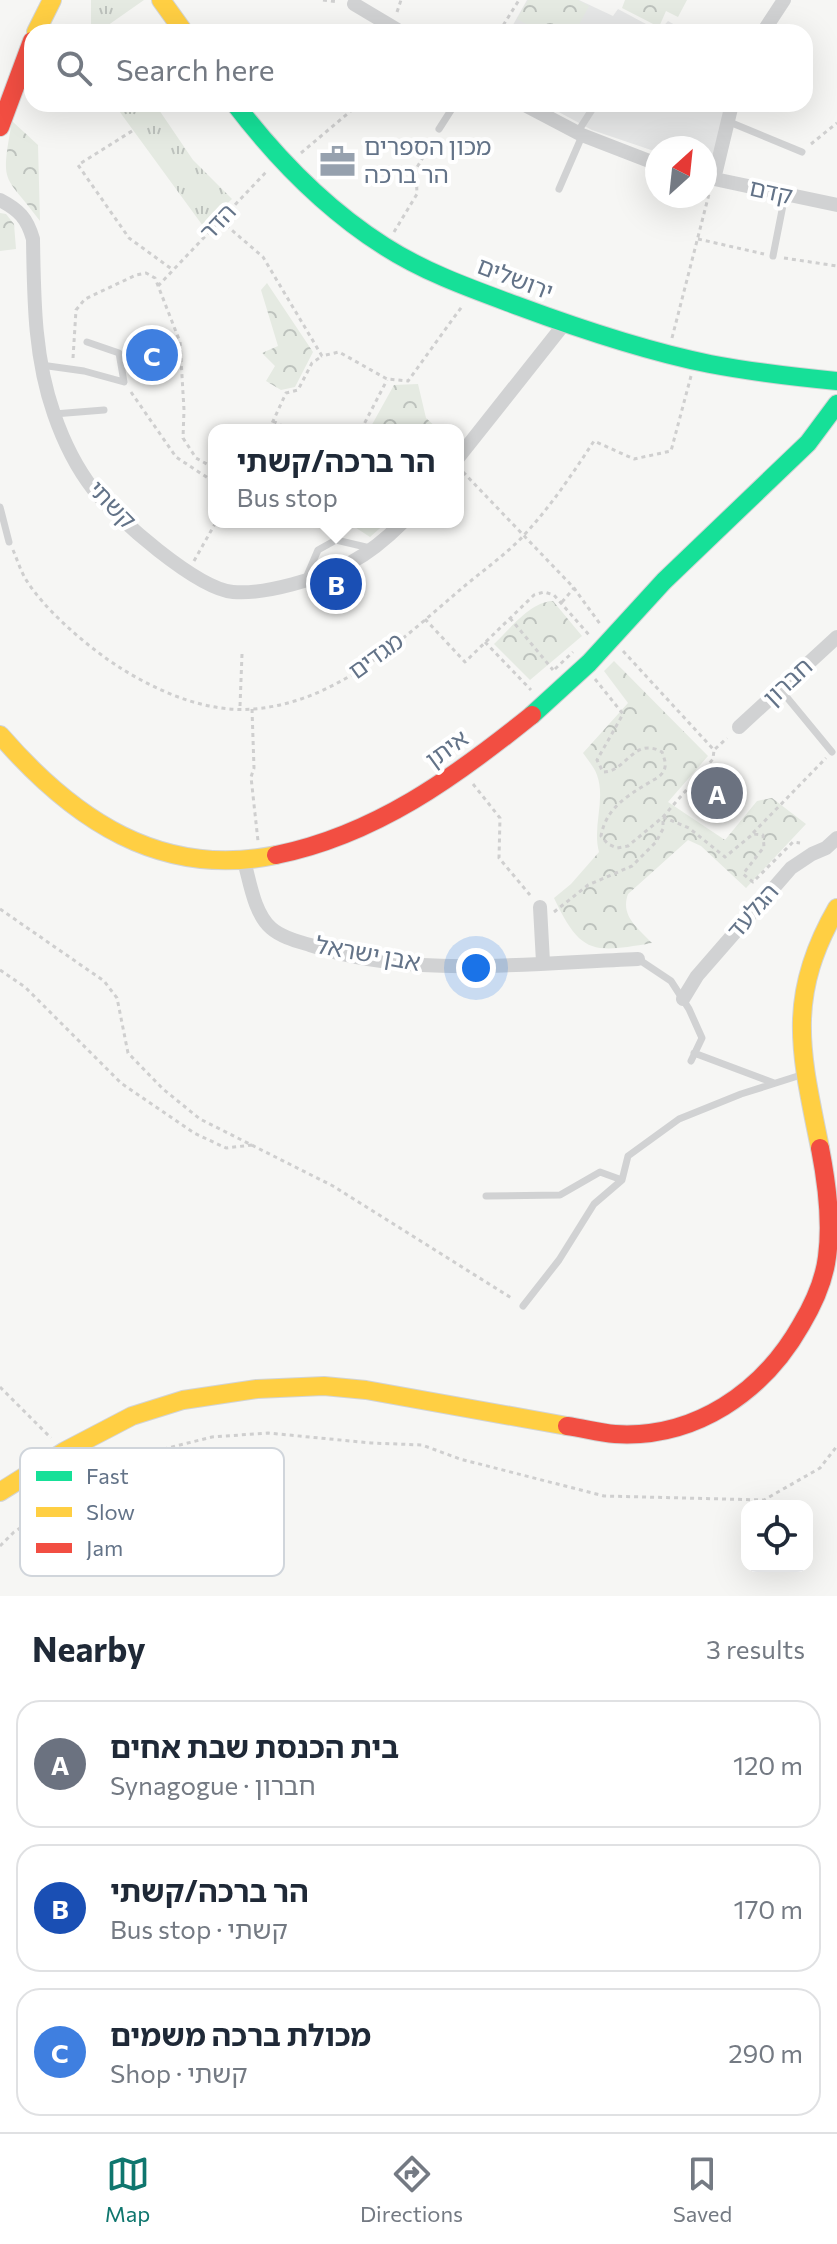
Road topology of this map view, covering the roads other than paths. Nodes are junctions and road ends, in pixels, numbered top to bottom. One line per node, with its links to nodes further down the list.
1 (52, 0): 5 (street)
2 (161, 0): 6 (street)
3 (784, 0): 8 (street)
4 (354, 4): 7 (street)
5 (40, 24)
6 (178, 24)
7 (388, 24)
8 (768, 24)
9 (24, 62): 16 (street)
10 (241, 112): 28 (street, ירושלים)
11 (450, 112): 17 (lane)
12 (538, 112): 18 (street)
13 (591, 112): 18 (lane)
14 (730, 112): 15 (street)
15 (727, 121): 19 (lane); 20 (street)
16 (0, 127)
17 (439, 129)
18 (580, 134): 21 (street); 23 (lane)
19 (802, 152)
20 (717, 153)
21 (645, 159)
22 (717, 180): 24 (street, קדם)
23 (559, 189)
24 (785, 195): 26 (street, קדם); 27 (lane)
25 (0, 200): 30 (street, קשתי)
26 (837, 205)
27 (773, 256)
28 (565, 323): 31 (street, ירושלים); 35 (street)
29 (87, 342): 30 (lane)
30 (41, 365): 34 (street, קשתי)
31 (837, 381)
32 (837, 404): 47 (street, איתן)
33 (104, 410): 34 (lane)
34 (54, 414): 40 (street, קשתי)
35 (464, 450)
36 (0, 507): 38 (lane)
37 (396, 528): 39 (street, קשתי)
38 (9, 542)
39 (372, 549): 40 (street, קשתי); 40 (lane)
40 (306, 578)
41 (837, 637): 42 (street, חברון)
42 (780, 689): 43 (street, חברון); 45 (lane)
43 (739, 727)
44 (0, 735): 47 (street, איתן)
45 (832, 752)
46 (831, 843): 52 (street, הגלעד)
47 (252, 860): 51 (street, אבן ישראל)
48 (837, 908): 53 (street)
49 (540, 914): 51 (street)
50 (638, 959): 51 (street, אבן ישראל); 52 (lane)
51 (543, 962)
52 (683, 999): 54 (lane)
53 (805, 1074): 54 (lane); 58 (street)
54 (774, 1083): 55 (lane)
55 (622, 1180): 56 (lane); 57 (lane)
56 (486, 1196)
57 (523, 1306)
58 (70, 1448)
59 (20, 1479): 60 (street)
60 (0, 1492)

